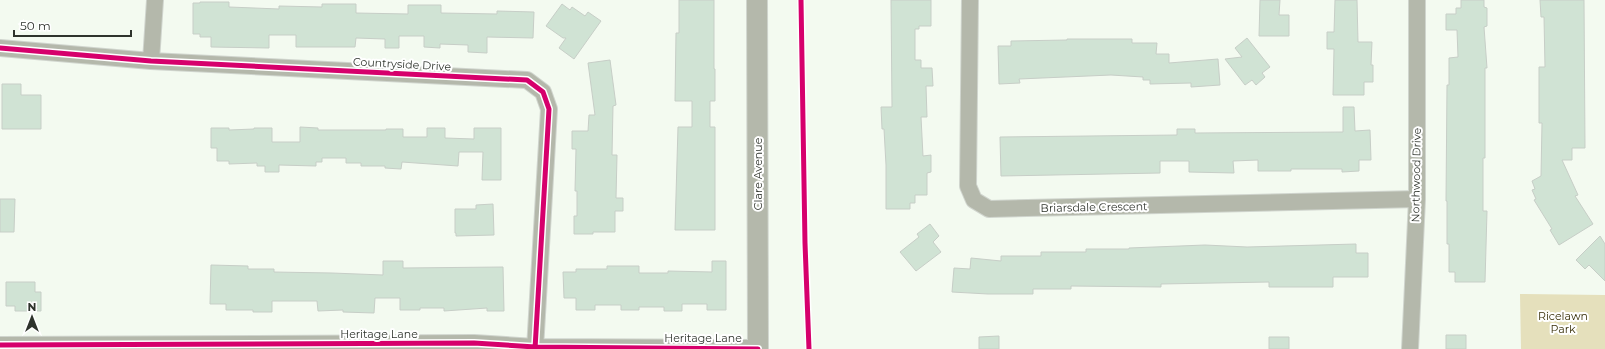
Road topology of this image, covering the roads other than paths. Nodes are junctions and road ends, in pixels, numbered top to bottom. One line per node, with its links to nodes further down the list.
1 (155, 0): 6 (street)
2 (757, 0): 11 (street, Clare Avenue)
3 (970, 0): 7 (street, Briarsdale Crescent)
4 (1417, 0): 7 (street, Northwood Drive)
5 (0, 48): 6 (street, Countryside Drive)
6 (151, 61): 10 (street, Countryside Drive)
7 (1417, 199): 12 (street, Northwood Drive)
8 (0, 345): 9 (street, Heritage Lane)
9 (105, 346): 10 (street, Heritage Lane)
10 (535, 348): 11 (street, Heritage Lane)
11 (758, 348)
12 (1410, 349)

